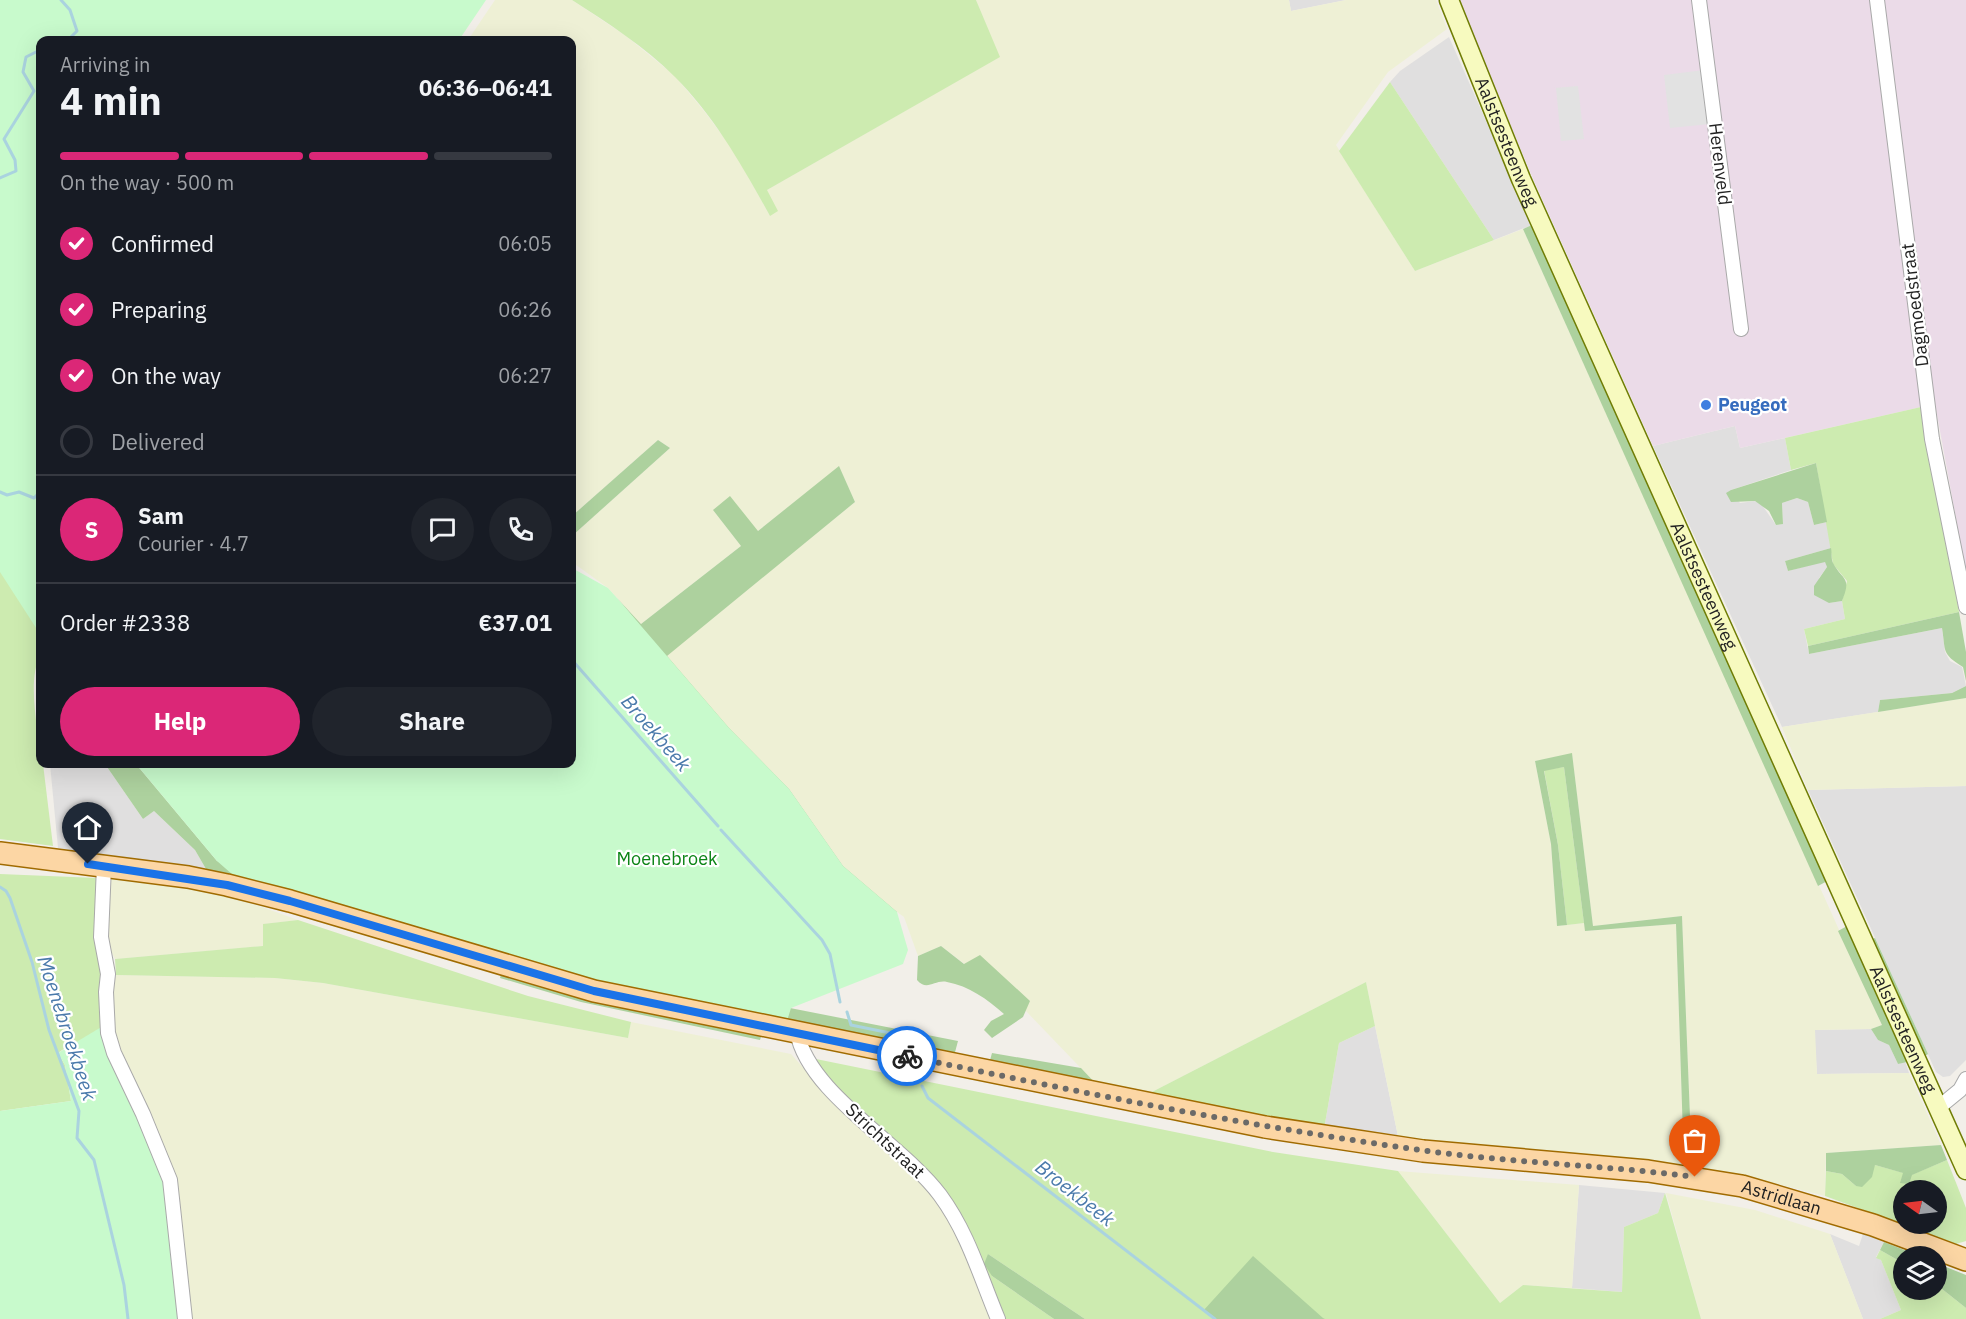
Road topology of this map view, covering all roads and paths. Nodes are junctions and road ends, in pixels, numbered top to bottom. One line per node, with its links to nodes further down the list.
1 (1452, 0): 10 (main road, Aalstsesteenweg)
2 (1699, 0): 4 (street, Herenveld)
3 (1878, 0): 5 (street, Dagmoedstraat)
4 (1741, 329)
5 (1966, 608)
6 (0, 853): 7 (main road, Astridlaan)
7 (96, 865): 8 (main road, Astridlaan); 13 (street)
8 (797, 1032): 12 (main road, Astridlaan); 14 (street, Strichtstraat)
9 (1966, 1079): 10 (street)
10 (1938, 1108): 11 (main road, Aalstsesteenweg)
11 (1966, 1170)
12 (1966, 1260)
13 (185, 1319)
14 (998, 1319)

